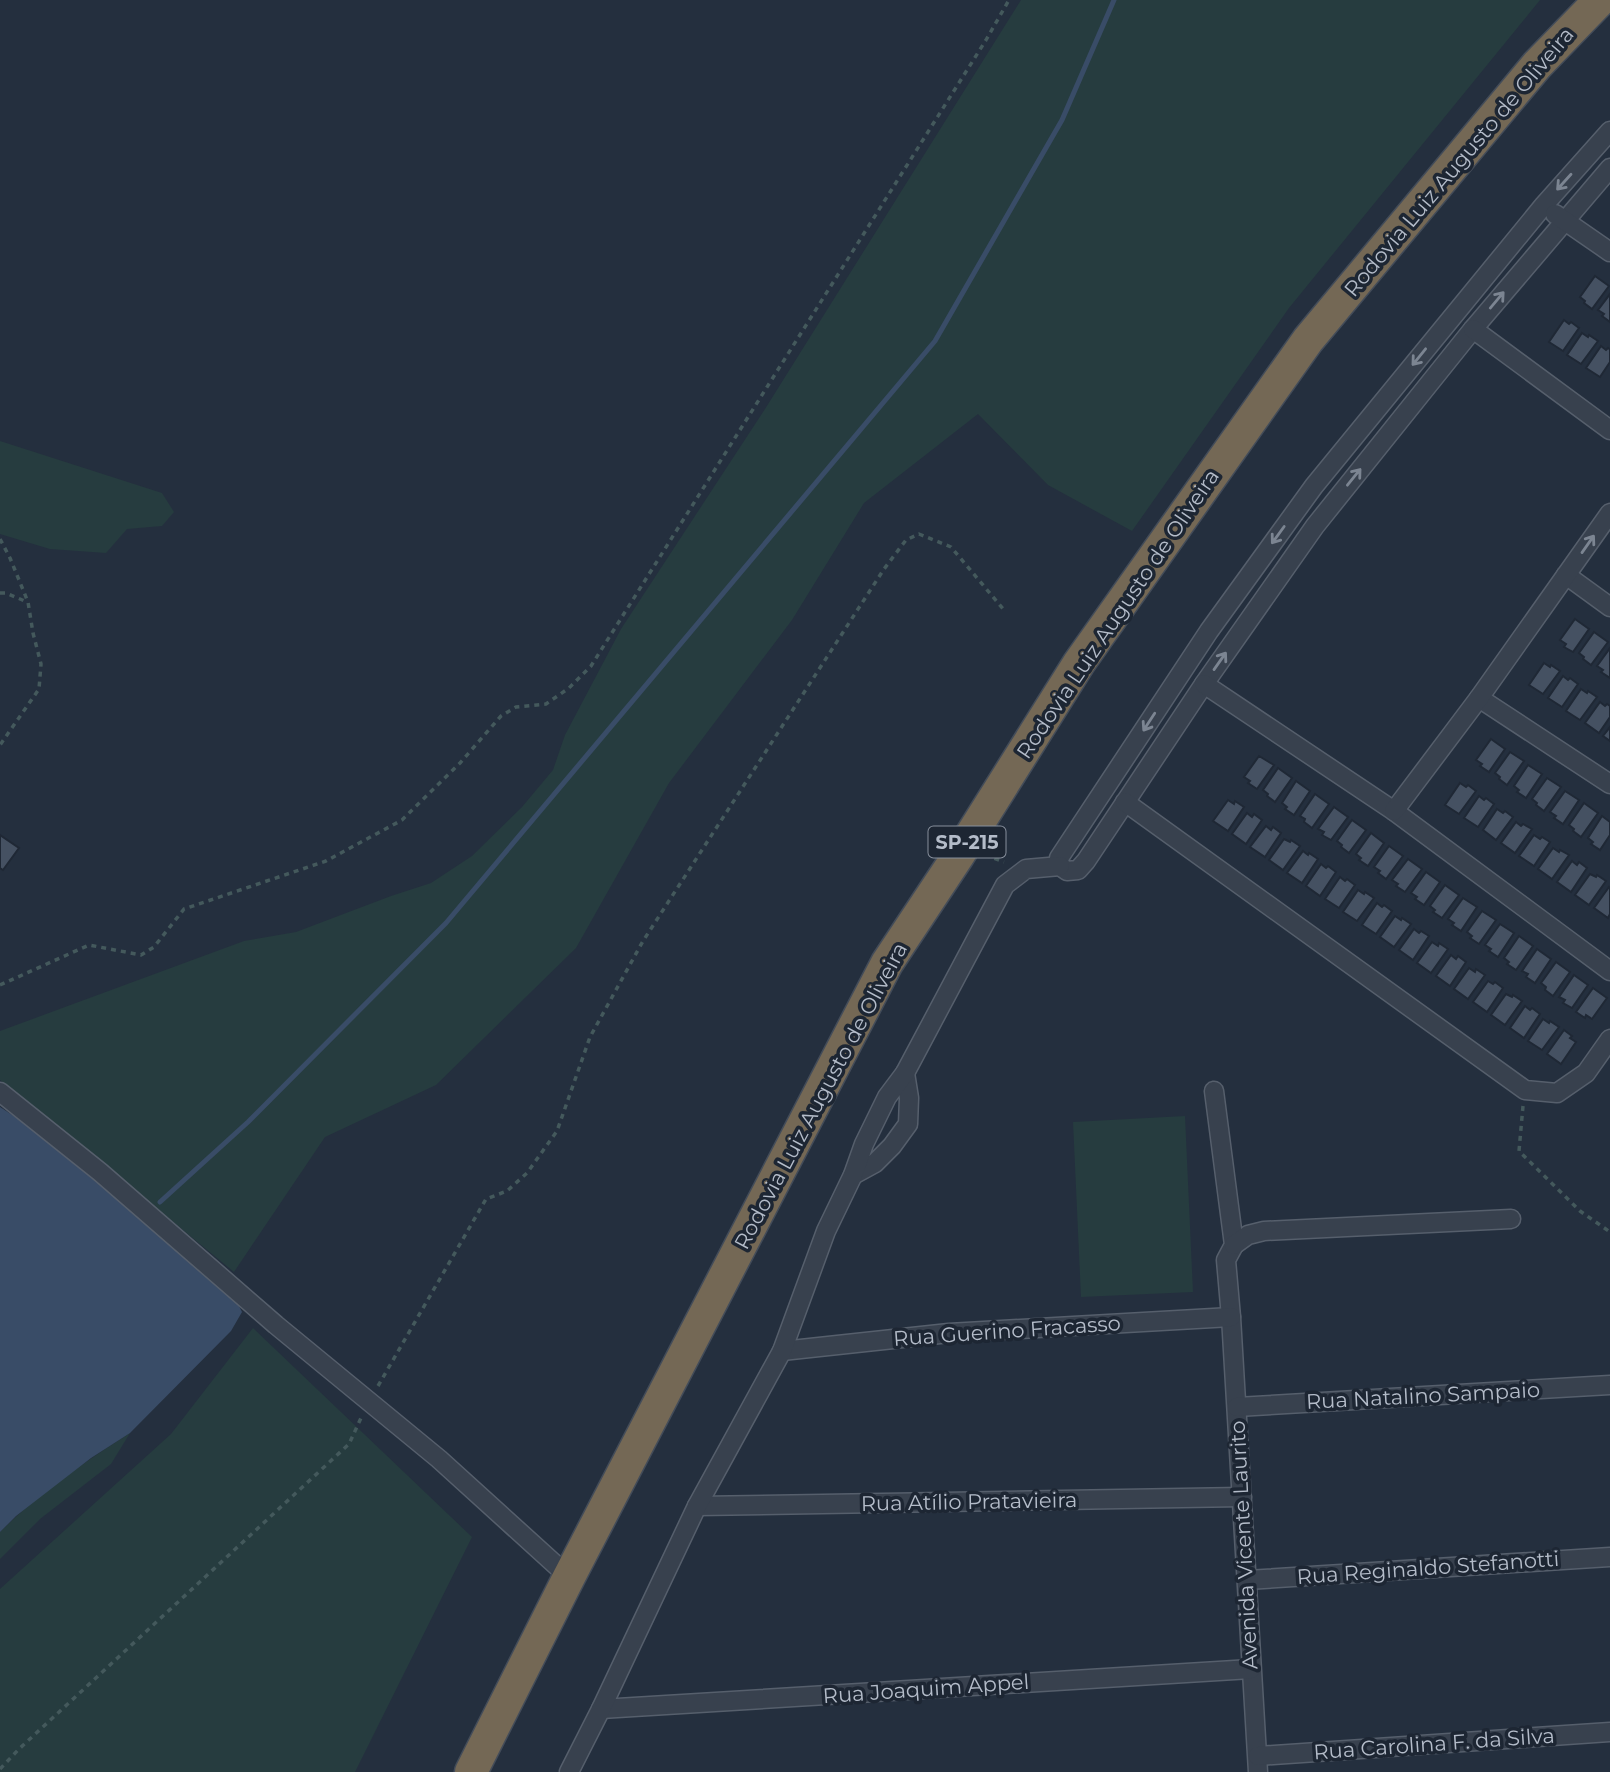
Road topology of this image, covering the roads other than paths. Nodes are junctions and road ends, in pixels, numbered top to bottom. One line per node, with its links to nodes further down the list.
1 (1600, 0): 33 (highway, Rodovia Luiz Augusto de Oliveira / SP-215)
2 (1610, 131): 4 (street, one-way to 4)
3 (1610, 168): 5 (street)
4 (1544, 205): 5 (street); 17 (street, one-way to 17)
5 (1564, 221): 6 (street); 7 (street, one-way to 5)
6 (1610, 252)
7 (1472, 329): 8 (street); 12 (street, one-way to 7)
8 (1610, 430)
9 (1610, 513): 10 (street, one-way to 9)
10 (1566, 575): 11 (street); 13 (street)
11 (1610, 607)
12 (1204, 684): 15 (street); 16 (street)
13 (1479, 698): 14 (street); 16 (street)
14 (1610, 784)
15 (1125, 802): 17 (street); 19 (street)
16 (1394, 811): 18 (street)
17 (1060, 866): 20 (street)
18 (1610, 971)
19 (1610, 1039)
20 (905, 1073): 23 (street); 23 (street)
21 (1214, 1091): 25 (street, Avenida Vicente Laurito)
22 (0, 1092): 33 (street)
23 (853, 1175): 27 (street)
24 (1511, 1219): 25 (street)
25 (1234, 1245): 26 (street, Avenida Vicente Laurito)
26 (1231, 1317): 27 (street, Rua Guerino Fracasso); 29 (street, Avenida Vicente Laurito)
27 (782, 1351): 31 (street)
28 (1610, 1385): 29 (street, Rua Natalino Sampaio)
29 (1237, 1407): 30 (street, Avenida Vicente Laurito)
30 (1242, 1497): 31 (street, Rua Atílio Pratavieira); 34 (street, Avenida Vicente Laurito)
31 (697, 1506): 36 (street)
32 (1610, 1557): 34 (street, Rua Reginaldo Stefanotti)
33 (569, 1577): 39 (highway, Rodovia Luiz Augusto de Oliveira / SP-215)
34 (1247, 1580): 35 (street, Avenida Vicente Laurito)
35 (1251, 1669): 36 (street, Rua Joaquim Appel); 38 (street, Avenida Vicente Laurito)
36 (601, 1709): 40 (street)
37 (1610, 1732): 38 (street, Rua Carolina F. da Silva)
38 (1258, 1764)
39 (471, 1772)
40 (569, 1772)

